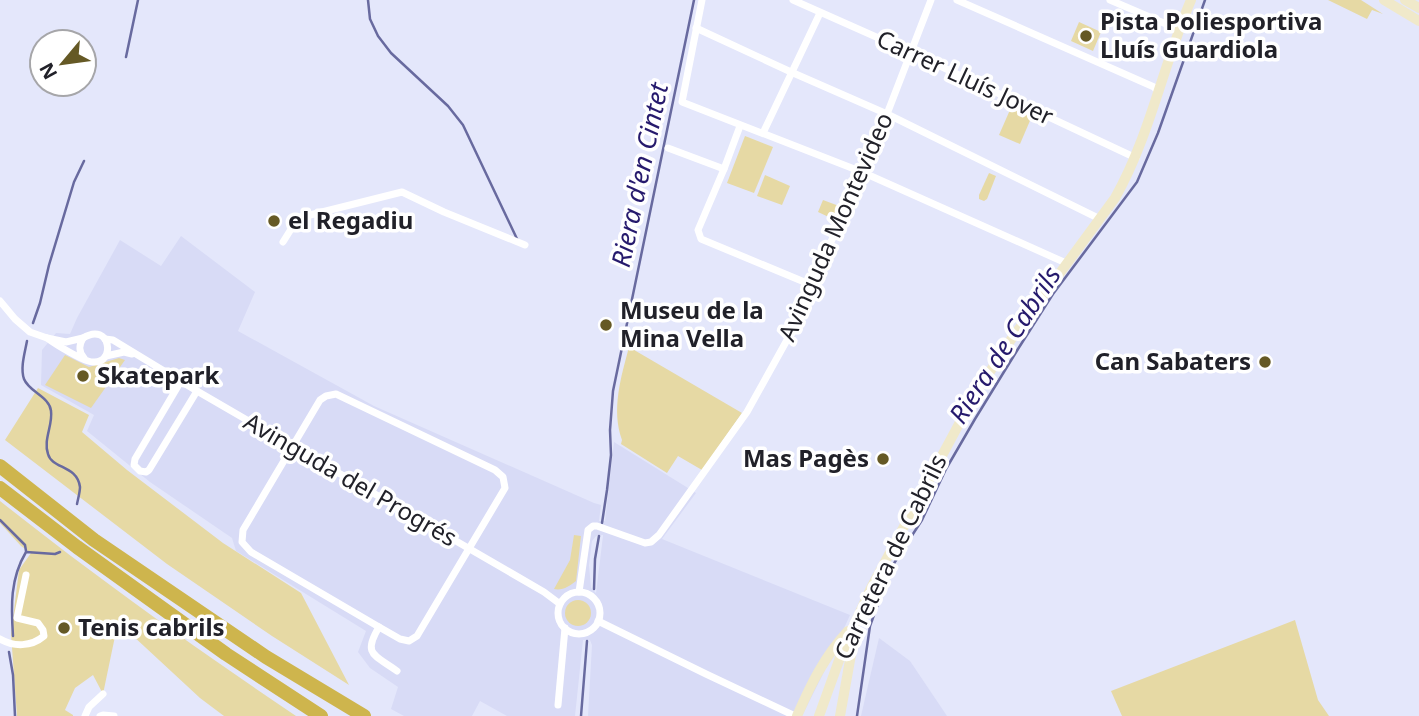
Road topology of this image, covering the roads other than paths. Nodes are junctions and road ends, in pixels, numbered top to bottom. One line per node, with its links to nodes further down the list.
1 (702, 0): 12 (street)
2 (793, 0): 10 (street, Carrer Lluís Jover)
3 (931, 0): 14 (street, Avinguda Montevideo)
4 (957, 0): 16 (street)
5 (1110, 0): 13 (street)
6 (1384, 0): 11 (street)
7 (1405, 0): 9 (street)
8 (1187, 1): 13 (street, Carretera de Cabrils)
9 (1419, 8)
10 (820, 13): 14 (street, Carrer Lluís Jover); 15 (street)
11 (1419, 21)
12 (696, 28): 15 (street); 18 (street)
13 (1180, 30): 16 (street, Carretera de Cabrils)
14 (910, 52): 17 (street, Avinguda Montevideo); 21 (street, Carrer Lluís Jover)
15 (791, 72): 17 (street); 19 (street)
16 (1157, 91): 21 (street, Carretera de Cabrils)
17 (887, 114): 23 (street, Avinguda Montevideo); 24 (street)
18 (740, 126): 19 (street); 22 (street)
19 (762, 134): 23 (street)
20 (668, 148): 22 (street)
21 (1136, 158): 24 (street, Carretera de Cabrils)
22 (724, 169): 28 (street)
23 (862, 172): 27 (street); 28 (street, Avinguda Montevideo)
24 (1100, 219): 27 (street, Carretera de Cabrils)
25 (283, 242): 26 (street)
26 (525, 245)
27 (1066, 263): 46 (street, Carretera de Cabrils)
28 (814, 286): 43 (street, Avinguda Montevideo)
29 (0, 301): 30 (street)
30 (47, 338): 31 (street); 35 (street)
31 (83, 338): 32 (street); 35 (street)
32 (105, 339): 33 (street); 34 (street, Avinguda del Progrés)
33 (106, 356): 34 (street); 35 (street)
34 (140, 357): 36 (street, Avinguda del Progrés)
35 (84, 358)
36 (181, 381): 37 (street, Avinguda del Progrés); 37 (street)
37 (197, 391): 38 (street, Avinguda del Progrés)
38 (293, 446): 41 (street, Avinguda del Progrés); 41 (street); 47 (street)
39 (0, 466): 58 (highway)
40 (0, 488): 57 (highway)
41 (468, 549): 44 (street, Avinguda del Progrés); 47 (street)
42 (26, 575): 49 (street)
43 (579, 592): 44 (street); 45 (street)
44 (560, 604): 48 (street)
45 (598, 621): 48 (street); 59 (street)
46 (856, 621): 53 (street, Carretera de Cabrils); 59 (street); 60 (street)
47 (379, 627): 50 (street)
48 (565, 628): 52 (street)
49 (0, 639)
50 (397, 671)
51 (103, 694): 54 (street)
52 (558, 705)
53 (820, 711)
54 (85, 716)
55 (100, 716): 56 (street)
56 (114, 716)
57 (321, 716)
58 (364, 716)
59 (796, 716)
60 (840, 716)

